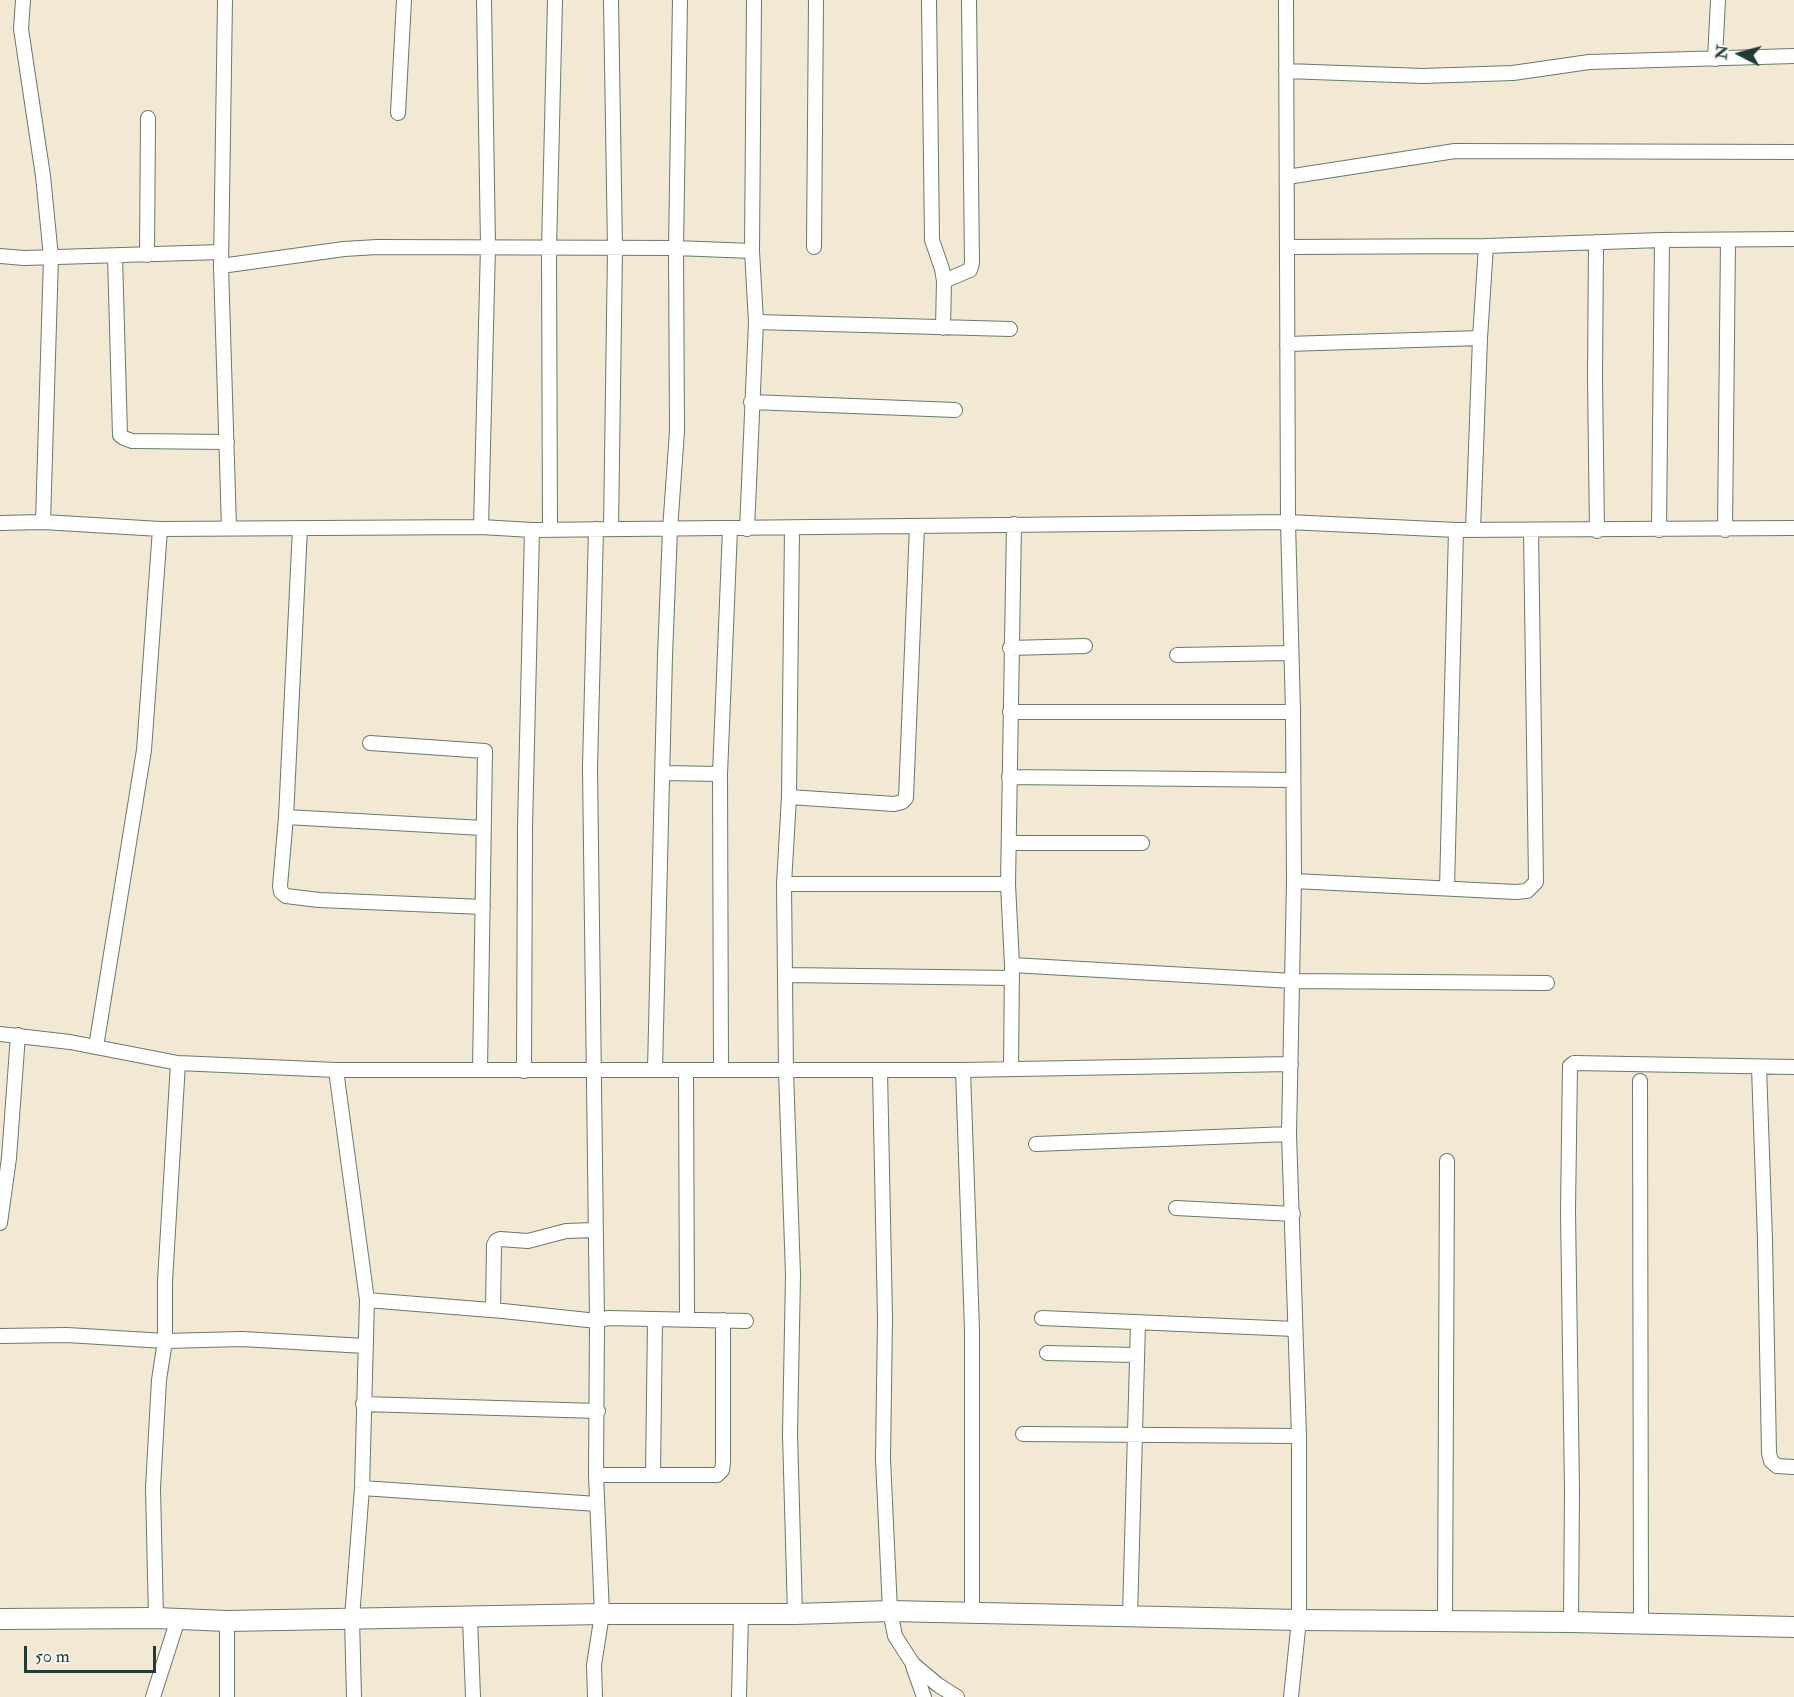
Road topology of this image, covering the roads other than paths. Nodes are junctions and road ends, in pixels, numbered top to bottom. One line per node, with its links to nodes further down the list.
1 (23, 0): 36 (street)
2 (225, 0): 37 (street)
3 (404, 0): 17 (street)
4 (484, 0): 25 (street)
5 (555, 0): 30 (street)
6 (611, 0): 31 (street)
7 (680, 0): 29 (street)
8 (754, 0): 32 (street)
9 (816, 0): 27 (street)
10 (929, 0): 38 (street)
11 (969, 0): 38 (street)
12 (1286, 0): 16 (street)
13 (1718, 0): 15 (street)
14 (1794, 56): 15 (street)
15 (1715, 59): 16 (street)
16 (1286, 71): 20 (street)
17 (398, 113)
18 (148, 118): 33 (street)
19 (1794, 152): 20 (street)
20 (1287, 177): 28 (street)
21 (1794, 239): 23 (street)
22 (1662, 240): 23 (street); 24 (street); 70 (street)
23 (1728, 240): 68 (street)
24 (1596, 242): 26 (street); 69 (street)
25 (488, 246): 30 (street); 37 (street); 54 (street)
26 (1486, 246): 28 (street); 42 (street)
27 (814, 247)
28 (1287, 247): 43 (street)
29 (676, 248): 31 (street); 32 (street); 64 (street)
30 (549, 249): 31 (street); 63 (street)
31 (615, 249): 59 (street)
32 (752, 251): 39 (street)
33 (147, 255): 35 (street); 37 (street)
34 (0, 256): 36 (street)
35 (115, 256): 36 (street); 46 (street)
36 (51, 257): 47 (street)
37 (221, 259): 46 (street)
38 (944, 281): 40 (street)
39 (756, 322): 40 (street); 44 (street)
40 (943, 328): 41 (street)
41 (1010, 328)
42 (1480, 338): 43 (street); 66 (street)
43 (1287, 344): 48 (street)
44 (751, 402): 45 (street); 61 (street)
45 (955, 410)
46 (227, 442): 52 (street)
47 (43, 522): 49 (street); 57 (street)
48 (1288, 522): 50 (street); 65 (street); 73 (street)
49 (0, 523)
50 (1014, 524): 51 (street); 72 (street)
51 (917, 526): 55 (street); 82 (street)
52 (228, 528): 53 (street); 57 (street)
53 (300, 528): 54 (street); 83 (street)
54 (481, 528): 62 (street)
55 (792, 528): 61 (street); 82 (street)
56 (1794, 528): 68 (street)
57 (160, 529): 98 (street)
58 (596, 529): 59 (street); 63 (street); 106 (street)
59 (611, 529): 64 (street)
60 (730, 529): 61 (street); 64 (street); 79 (street)
61 (747, 529)
62 (532, 530): 63 (street); 111 (street)
63 (550, 530)
64 (670, 530): 78 (street)
65 (1456, 530): 66 (street); 90 (street)
66 (1473, 530): 67 (street)
67 (1532, 530): 69 (street); 90 (street)
68 (1725, 530): 70 (street)
69 (1597, 531): 70 (street)
70 (1659, 531)
71 (1085, 646): 72 (street)
72 (1010, 648): 75 (street)
73 (1291, 653): 74 (street); 76 (street)
74 (1178, 655)
75 (1010, 712): 76 (street); 80 (street)
76 (1293, 712): 81 (street)
77 (370, 742): 84 (street)
78 (663, 773): 79 (street); 107 (street)
79 (720, 774): 103 (street)
80 (1009, 777): 81 (street); 85 (street)
81 (1293, 780): 87 (street)
82 (789, 797): 88 (street)
83 (286, 816): 84 (street); 91 (street)
84 (483, 828): 91 (street)
85 (1009, 843): 86 (street); 89 (street)
86 (1142, 843)
87 (1294, 881): 90 (street); 94 (street)
88 (784, 884): 89 (street); 93 (street)
89 (1008, 884): 92 (street)
90 (1447, 888)
91 (483, 907): 105 (street)
92 (1012, 972): 93 (street); 94 (street); 104 (street)
93 (786, 975): 112 (street)
94 (1293, 981): 95 (street); 100 (street)
95 (1547, 983)
96 (0, 1034): 97 (street)
97 (18, 1035): 98 (street); 118 (street)
98 (96, 1047): 99 (street)
99 (178, 1063): 110 (street); 134 (street)
100 (1291, 1064): 104 (street); 115 (street)
101 (1759, 1067): 102 (street); 143 (street); 162 (street)
102 (1794, 1067)
103 (721, 1069): 108 (street); 112 (street)
104 (1011, 1069): 109 (street)
105 (480, 1070): 110 (street); 111 (street)
106 (595, 1070): 107 (street); 111 (street); 122 (street)
107 (655, 1070): 108 (street)
108 (686, 1070): 125 (street)
109 (963, 1070): 113 (street); 149 (street)
110 (336, 1071): 123 (street)
111 (524, 1071)
112 (786, 1071): 113 (street); 152 (street)
113 (880, 1071): 148 (street)
114 (1640, 1081): 163 (street)
115 (1289, 1134): 116 (street); 120 (street)
116 (1036, 1144)
117 (1447, 1161): 161 (street)
118 (1, 1206): 121 (street)
119 (1176, 1208): 120 (street)
120 (1293, 1214): 132 (street)
121 (0, 1222)
122 (595, 1230): 124 (street); 129 (street)
123 (367, 1300): 124 (street); 135 (street)
124 (494, 1310): 129 (street)
125 (687, 1318): 127 (street); 128 (street)
126 (1042, 1318): 131 (street)
127 (655, 1319): 129 (street); 145 (street)
128 (723, 1320): 130 (street); 145 (street)
129 (597, 1321): 139 (street)
130 (746, 1321)
131 (1138, 1323): 132 (street); 137 (street)
132 (1295, 1329): 142 (street)
133 (0, 1336): 134 (street)
134 (165, 1341): 135 (street); 154 (street)
135 (365, 1346): 138 (street)
136 (1047, 1353): 137 (street)
137 (1135, 1355): 141 (street)
138 (363, 1404): 139 (street); 146 (street)
139 (598, 1411): 144 (street)
140 (1023, 1434): 141 (street)
141 (1135, 1435): 142 (street); 153 (street)
142 (1299, 1436): 159 (street)
143 (1794, 1467)
144 (596, 1475): 145 (street); 147 (street)
145 (653, 1475)
146 (362, 1488): 147 (street); 155 (street)
147 (597, 1504): 151 (street)
148 (890, 1611): 149 (street); 152 (street); 165 (street)
149 (972, 1612): 153 (street)
150 (741, 1613): 151 (street); 152 (street); 171 (street)
151 (602, 1614): 156 (street); 170 (street)
152 (795, 1614)
153 (1130, 1616): 159 (street)
154 (156, 1618): 157 (street); 158 (street)
155 (352, 1618): 156 (street); 160 (street); 168 (street)
156 (471, 1618): 169 (street)
157 (0, 1619)
158 (178, 1619): 160 (street); 166 (street)
159 (1299, 1620): 161 (street); 174 (street)
160 (227, 1621): 167 (street)
161 (1445, 1621): 162 (street)
162 (1571, 1622): 163 (street)
163 (1641, 1623): 164 (street)
164 (1794, 1627)
165 (913, 1664): 172 (street); 173 (street)
166 (153, 1697)
167 (227, 1697)
168 (354, 1697)
169 (473, 1697)
170 (595, 1697)
171 (739, 1697)
172 (924, 1697)
173 (957, 1697)
174 (1291, 1697)

